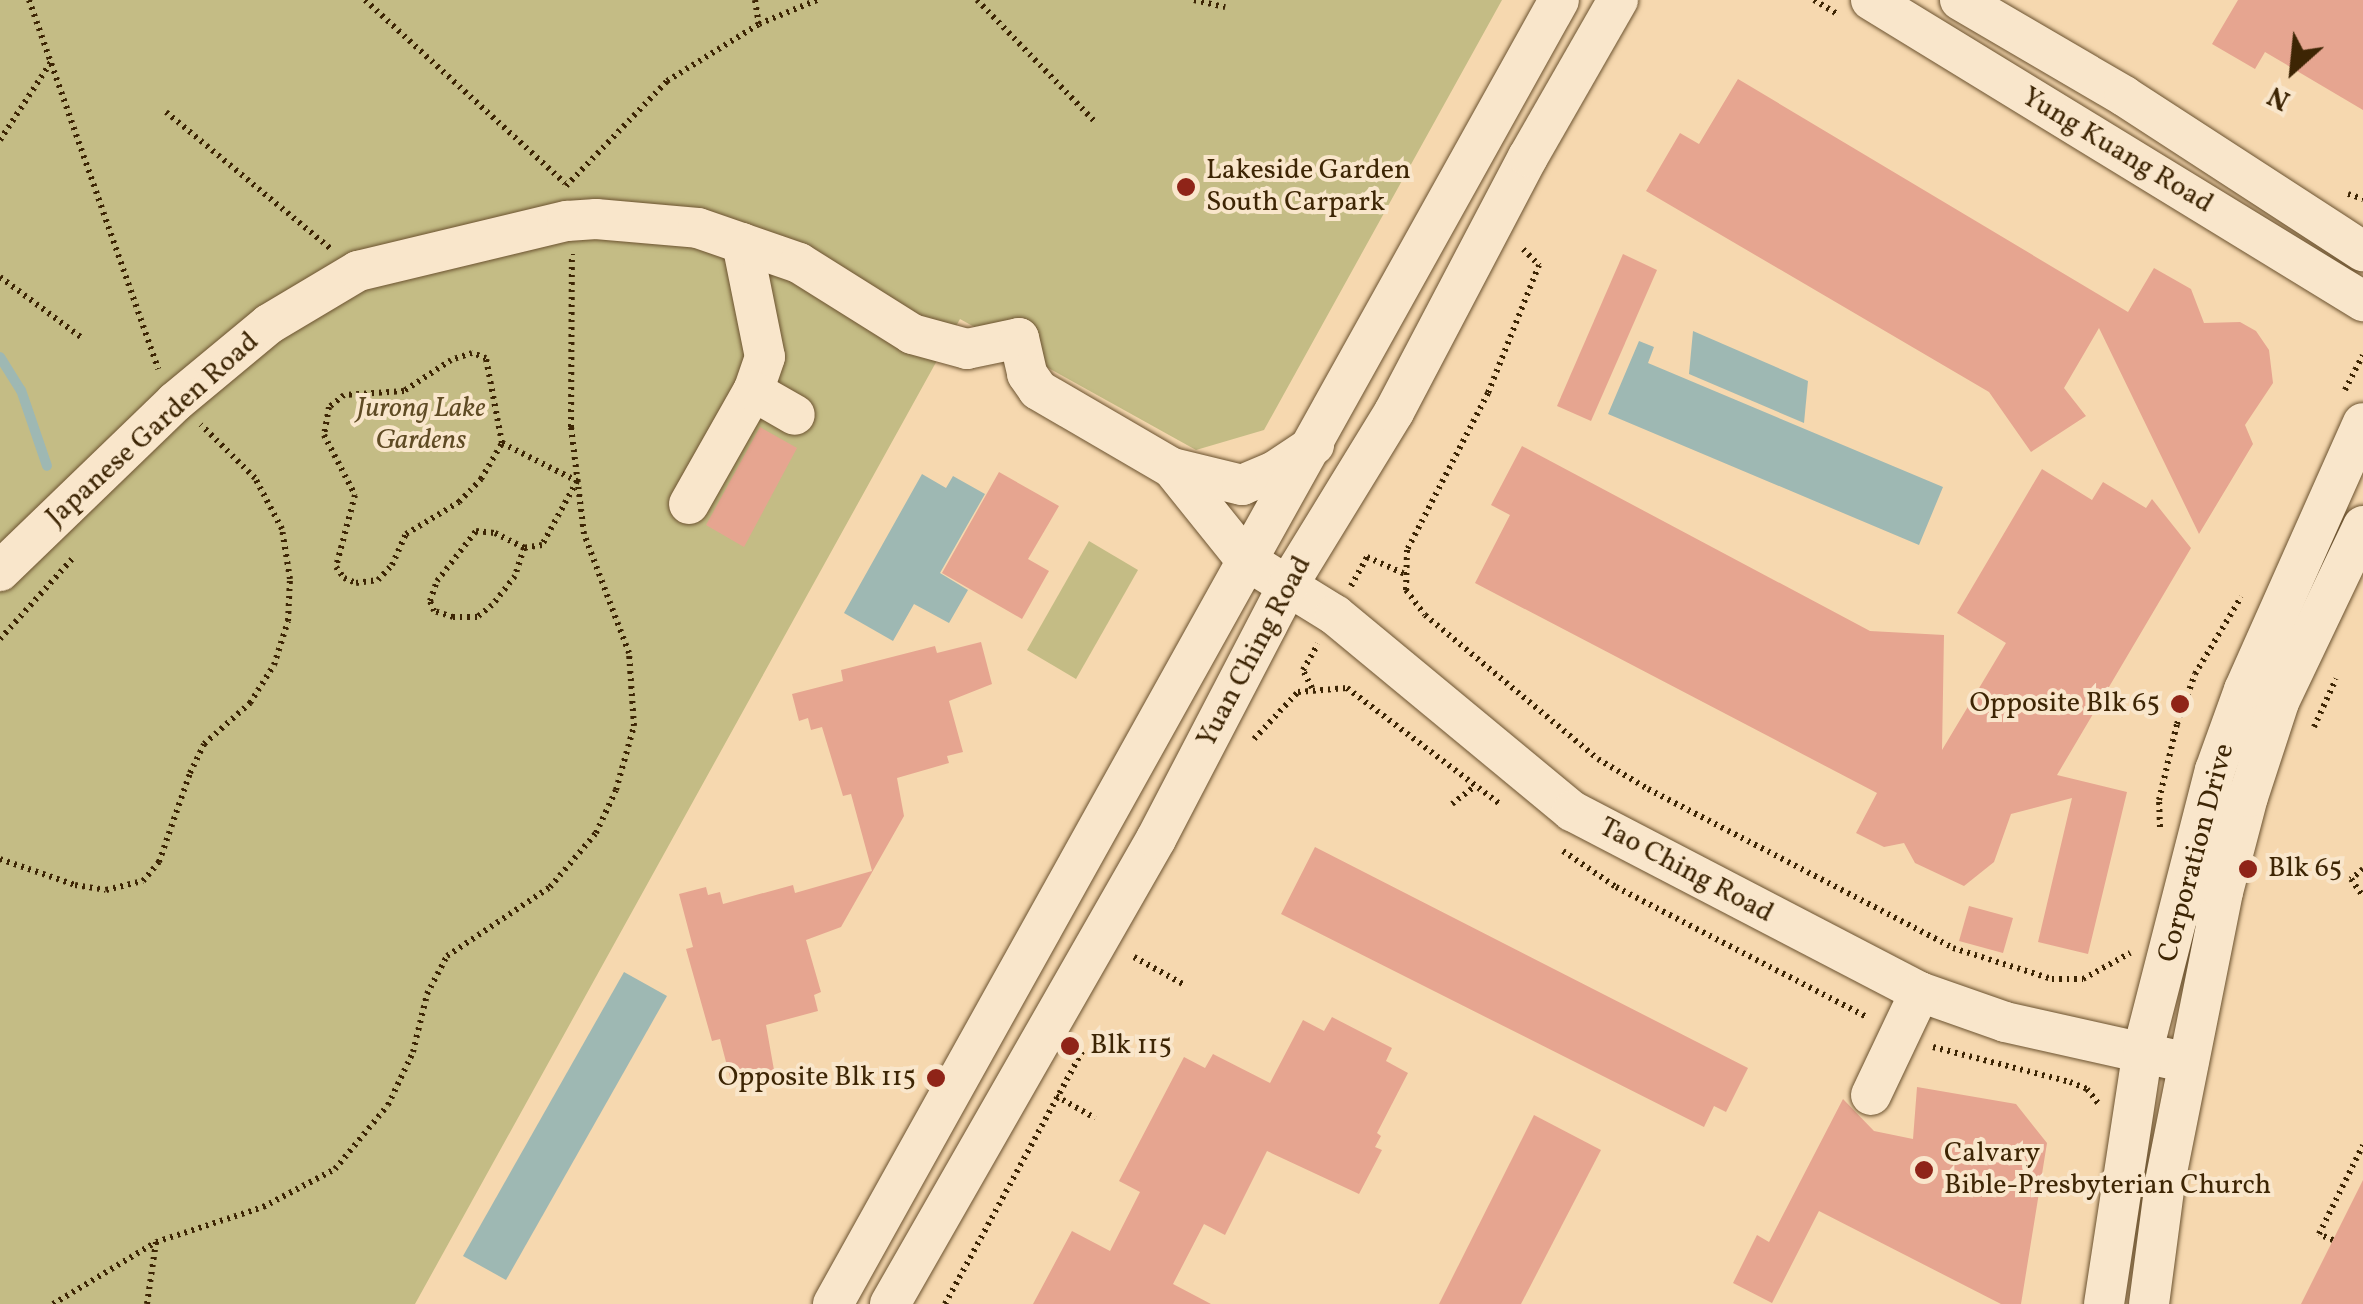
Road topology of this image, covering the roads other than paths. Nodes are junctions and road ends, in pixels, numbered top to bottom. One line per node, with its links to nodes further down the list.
1 (1560, 0): 11 (street, Yuan Ching Road)
2 (1618, 0): 17 (street, Yuan Ching Road)
3 (1871, 0): 7 (street, Yung Kuang Road)
4 (1960, 0): 6 (street, Yung Kuang Road)
5 (742, 243): 8 (street); 12 (street, Japanese Garden Road); 16 (street, Japanese Garden Road)
6 (2363, 251)
7 (2363, 301)
8 (754, 391): 9 (street); 13 (street)
9 (796, 415)
10 (2363, 423): 19 (street, Corporation Drive)
11 (1314, 445): 12 (street, Japanese Garden Road); 15 (street, Yuan Ching Road)
12 (1172, 468): 15 (street, Japanese Garden Road)
13 (689, 504)
14 (2363, 526): 20 (street, Corporation Drive)
15 (1246, 560): 17 (street, Tao Ching Road); 22 (street, Yuan Ching Road)
16 (0, 570)
17 (1288, 585): 18 (street, Tao Ching Road); 23 (street, Yuan Ching Road)
18 (1920, 992): 19 (street, Tao Ching Road); 21 (street)
19 (2143, 1050): 20 (street, Tao Ching Road); 24 (street, Corporation Drive)
20 (2188, 1064): 25 (street, Corporation Drive)
21 (1870, 1094)
22 (832, 1304)
23 (890, 1304)
24 (2104, 1304)
25 (2149, 1304)

